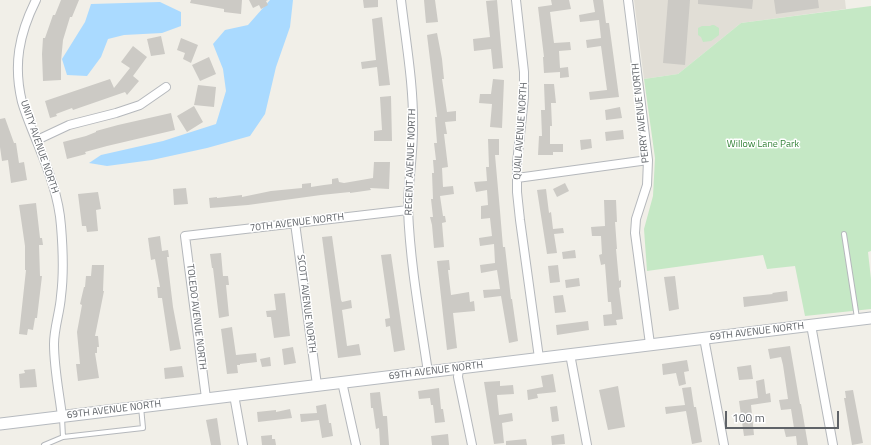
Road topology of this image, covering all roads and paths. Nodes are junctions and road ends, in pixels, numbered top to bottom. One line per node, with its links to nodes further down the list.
1 (36, 0): 6 (street, UNITY AVENUE NORTH)
2 (401, 0): 9 (street, REGENT AVENUE NORTH)
3 (516, 0): 8 (street, QUAIL AVENUE NORTH)
4 (628, 0): 7 (street, PERRY AVENUE NORTH)
5 (166, 87): 6 (street)
6 (37, 140): 27 (street, UNITY AVENUE NORTH)
7 (648, 160): 8 (street); 17 (street, PERRY AVENUE NORTH)
8 (517, 178): 19 (street, QUAIL AVENUE NORTH)
9 (408, 210): 10 (street, 70TH AVENUE NORTH); 21 (street, REGENT AVENUE NORTH)
10 (296, 223): 12 (street, 70TH AVENUE NORTH); 23 (street, SCOTT AVENUE NORTH)
11 (844, 234): 14 (lane)
12 (185, 236): 25 (street, TOLEDO AVENUE NORTH)
13 (871, 318): 14 (street, 69TH AVENUE NORTH)
14 (857, 319): 15 (street, 69TH AVENUE NORTH)
15 (811, 325): 16 (street, 69TH AVENUE NORTH); 36 (street)
16 (704, 338): 17 (street, 69TH AVENUE NORTH); 35 (street)
17 (650, 344): 18 (street, 69TH AVENUE NORTH)
18 (570, 354): 19 (street, 69TH AVENUE NORTH); 34 (street)
19 (539, 358): 20 (street, 69TH AVENUE NORTH)
20 (459, 368): 21 (street, 69TH AVENUE NORTH); 33 (street)
21 (428, 372): 22 (street, 69TH AVENUE NORTH)
22 (342, 382): 23 (street, 69TH AVENUE NORTH); 32 (street)
23 (317, 385): 24 (street, 69TH AVENUE NORTH)
24 (234, 395): 25 (street, 69TH AVENUE NORTH); 31 (street)
25 (206, 398): 26 (street, 69TH AVENUE NORTH)
26 (141, 406): 27 (street, 69TH AVENUE NORTH); 29 (lane)
27 (62, 416): 28 (street, 69TH AVENUE NORTH); 29 (lane)
28 (0, 424)
29 (63, 437): 30 (lane)
30 (44, 445)
31 (243, 445)
32 (356, 445)
33 (472, 445)
34 (587, 445)
35 (724, 445)
36 (833, 445)

